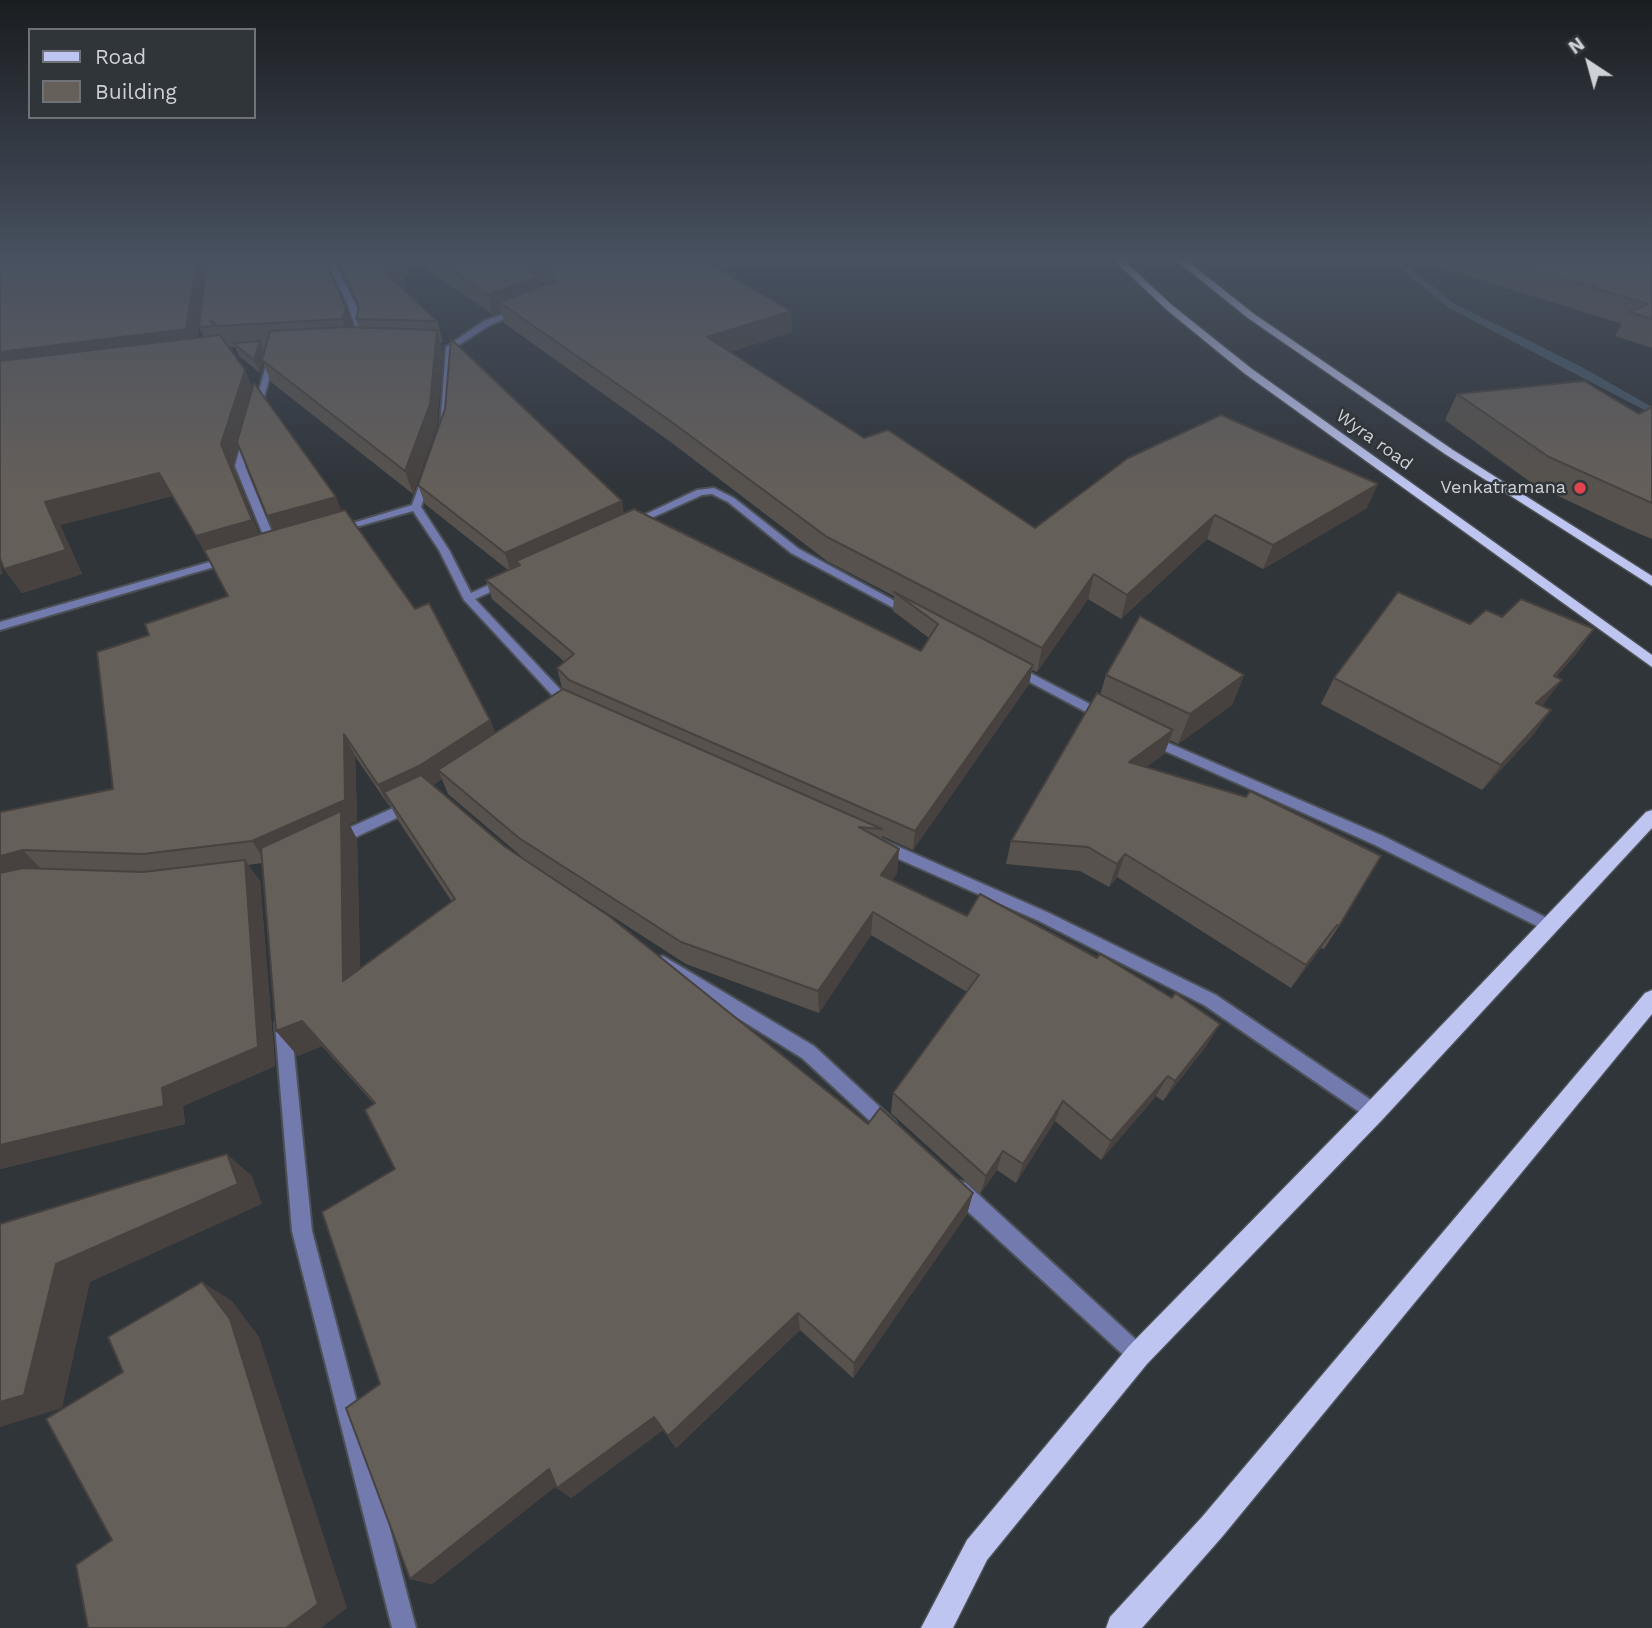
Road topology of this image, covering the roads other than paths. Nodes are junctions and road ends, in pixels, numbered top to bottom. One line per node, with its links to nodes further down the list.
1 (357, 336): 5 (street)
2 (463, 336): 7 (street)
3 (1204, 336): 22 (main road, Wyra road)
4 (1280, 336): 17 (main road, Wyra road)
5 (368, 344)
6 (262, 349): 13 (street)
7 (439, 441)
8 (430, 467): 9 (street)
9 (416, 507): 11 (street); 18 (street)
10 (618, 530): 19 (street)
11 (325, 532)
12 (286, 543): 13 (street)
13 (273, 547): 14 (street)
14 (260, 551)
15 (234, 558): 20 (street)
16 (518, 575): 18 (street)
17 (1652, 582)
18 (468, 598): 23 (street)
19 (917, 617)
20 (0, 626)
21 (1002, 662): 24 (street)
22 (1652, 662)
23 (568, 710)
24 (1112, 721)
25 (1137, 734): 30 (street)
26 (423, 799): 29 (street)
27 (1652, 817): 30 (main road)
28 (869, 839): 34 (street)
29 (328, 843)
30 (1548, 925): 34 (main road)
31 (644, 950): 35 (street)
32 (1652, 999): 40 (main road)
33 (281, 1009): 38 (street)
34 (1374, 1112): 37 (main road)
35 (901, 1137)
36 (942, 1175): 37 (street)
37 (1138, 1355): 39 (main road)
38 (404, 1628)
39 (936, 1628)
40 (1121, 1628)

